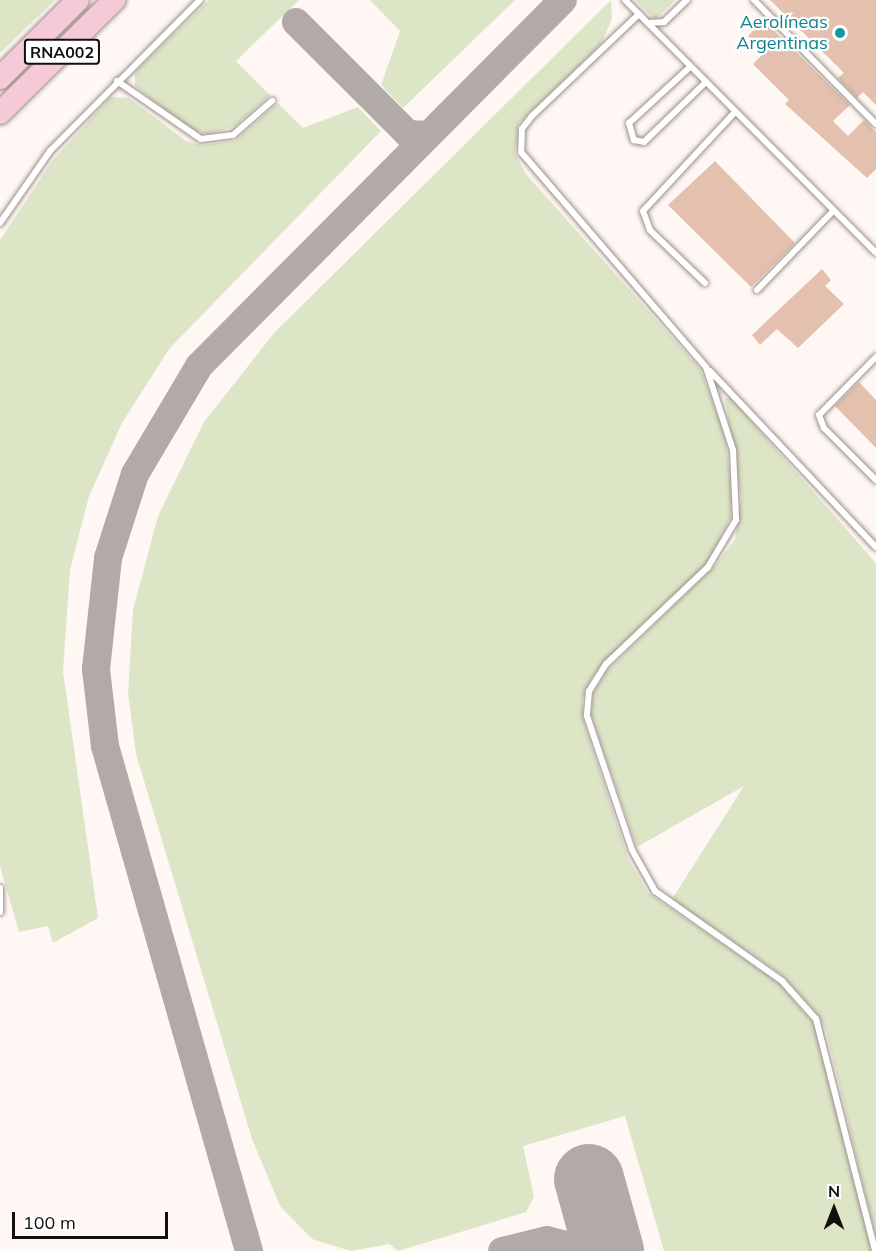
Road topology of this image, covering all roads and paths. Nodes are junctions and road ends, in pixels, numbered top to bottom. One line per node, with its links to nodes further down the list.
1 (78, 0): 10 (highway, RNA002)
2 (114, 0): 15 (highway, RNA002)
3 (200, 0): 11 (lane)
4 (624, 0): 7 (lane)
5 (687, 0): 8 (lane)
6 (754, 0): 16 (lane)
7 (639, 14): 8 (lane); 23 (lane)
8 (648, 23): 9 (lane)
9 (690, 67): 12 (lane); 12 (lane)
10 (0, 78)
11 (117, 81): 13 (lane); 18 (lane)
12 (706, 82): 14 (lane)
13 (272, 101)
14 (735, 112): 17 (lane); 20 (lane)
15 (0, 113)
16 (876, 124)
17 (833, 211): 19 (lane); 21 (lane)
18 (0, 223)
19 (876, 253)
20 (705, 283)
21 (757, 290)
22 (876, 357): 24 (lane)
23 (706, 367): 25 (lane); 28 (lane)
24 (876, 480)
25 (876, 547)
26 (0, 888): 27 (lane)
27 (0, 912)
28 (875, 1251)

